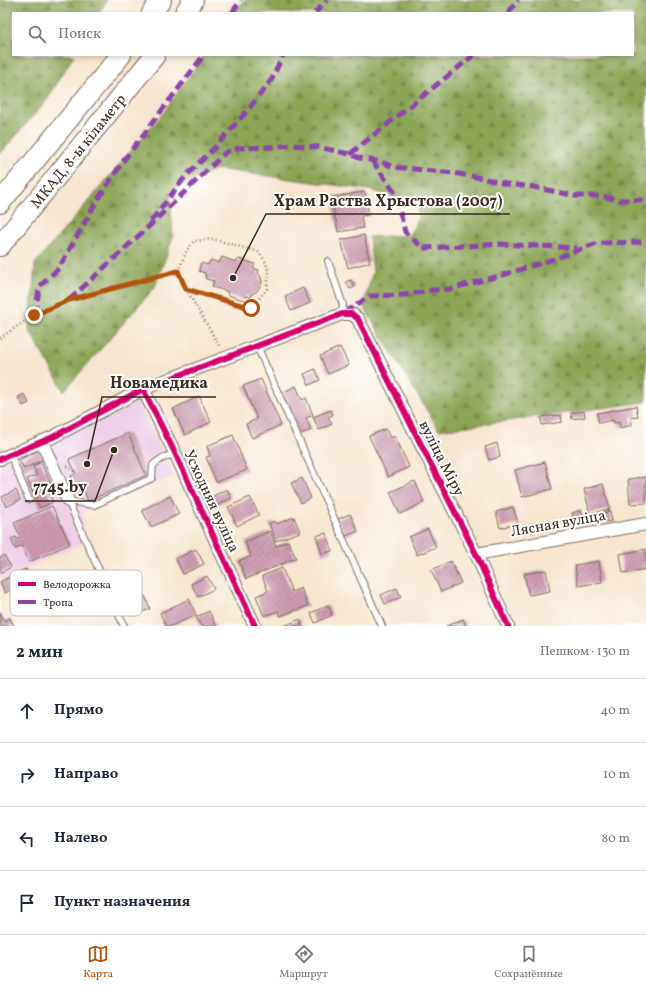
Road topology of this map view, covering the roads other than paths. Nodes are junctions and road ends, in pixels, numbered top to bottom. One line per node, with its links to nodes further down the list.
1 (161, 0): 3 (highway)
2 (194, 0): 4 (highway)
3 (153, 12)
4 (186, 12)
5 (120, 56): 7 (highway, МКАД, 8-ы кіламетр)
6 (154, 56): 8 (highway, МКАД, 8-ы кіламетр)
7 (0, 203)
8 (0, 246)
9 (328, 261): 10 (lane)
10 (342, 314): 11 (street); 19 (street, вуліца Міру)
11 (257, 346): 12 (street); 24 (lane)
12 (143, 389): 13 (street); 14 (street, Усходняя вуліца)
13 (42, 442): 15 (street); 17 (street)
14 (176, 454): 17 (lane); 23 (street, Усходняя вуліца)
15 (5, 457): 16 (lane)
16 (29, 500)
17 (68, 501): 20 (lane)
18 (646, 524): 19 (street, Лясная вуліца)
19 (476, 554): 25 (street, вуліца Міру)
20 (99, 570)
21 (120, 616): 22 (lane)
22 (124, 626)
23 (255, 626)
24 (382, 626)
25 (508, 626)

